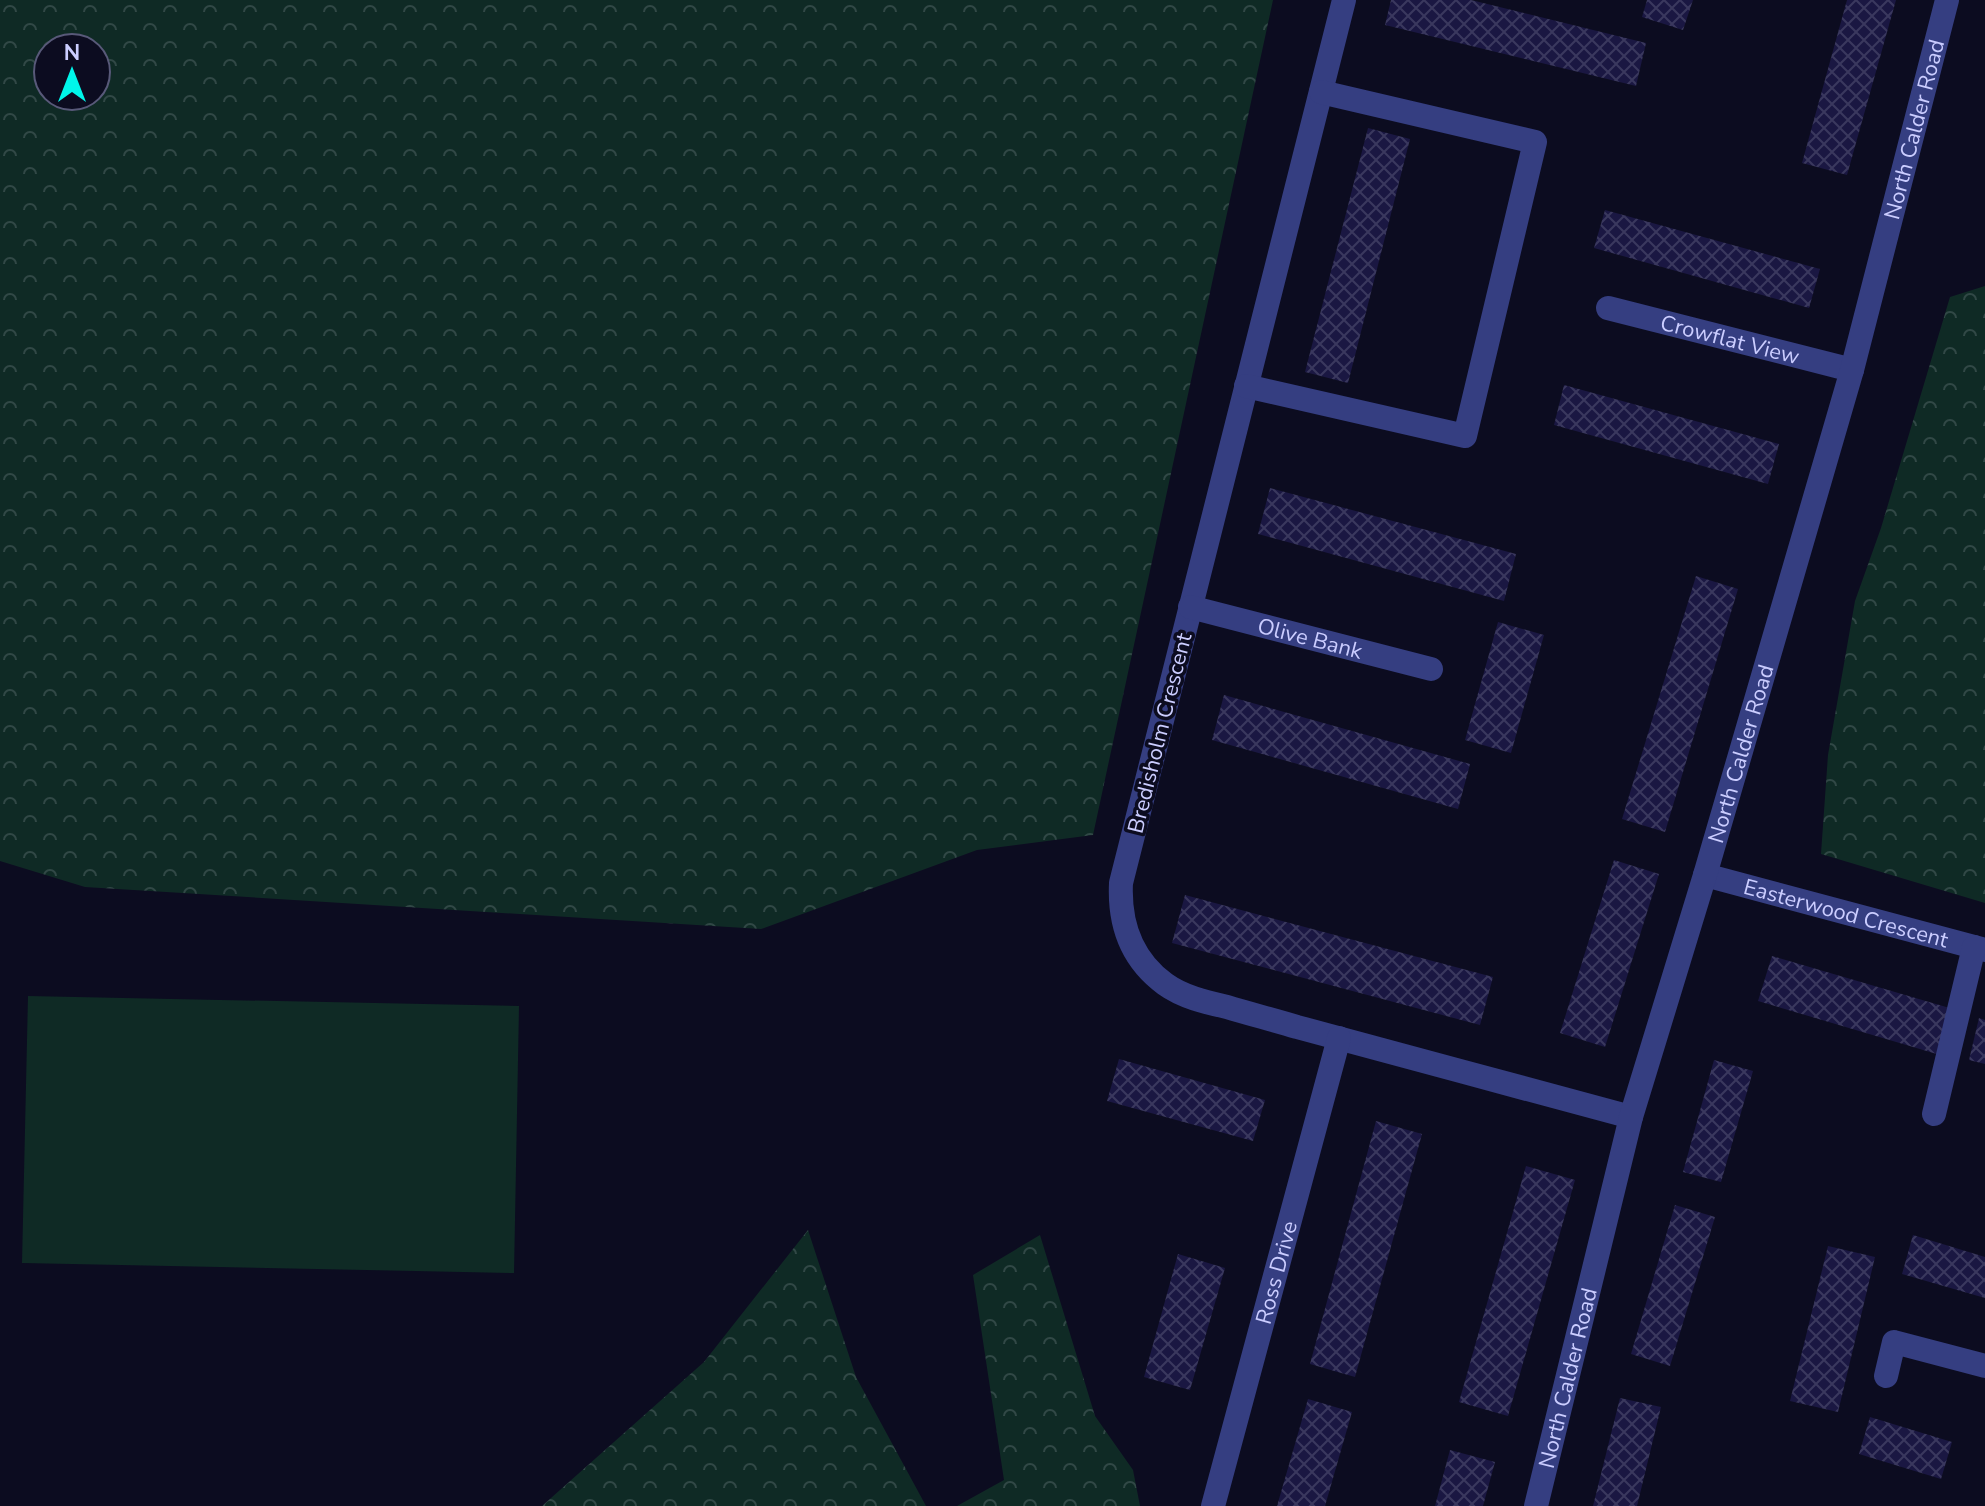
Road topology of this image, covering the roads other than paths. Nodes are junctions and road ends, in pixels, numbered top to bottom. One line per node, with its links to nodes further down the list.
1 (1344, 0): 3 (street, Bredisholm Crescent)
2 (1947, 0): 5 (street, North Calder Road)
3 (1321, 92): 6 (street, Bredisholm Crescent); 6 (street)
4 (1608, 308): 5 (street, Crowflat View)
5 (1852, 370): 9 (street, North Calder Road)
6 (1246, 386): 7 (street, Bredisholm Crescent)
7 (1190, 607): 8 (street, Olive Bank); 11 (street, Bredisholm Crescent)
8 (1431, 669)
9 (1705, 875): 10 (street, Easterwood Crescent); 13 (street, North Calder Road)
10 (1979, 949): 12 (street)
11 (1339, 1038): 13 (street, Bredisholm Crescent); 16 (street, Ross Drive)
12 (1934, 1114)
13 (1631, 1117): 17 (street, North Calder Road)
14 (1985, 1366): 15 (street)
15 (1886, 1376)
16 (1213, 1506)
17 (1536, 1506)

